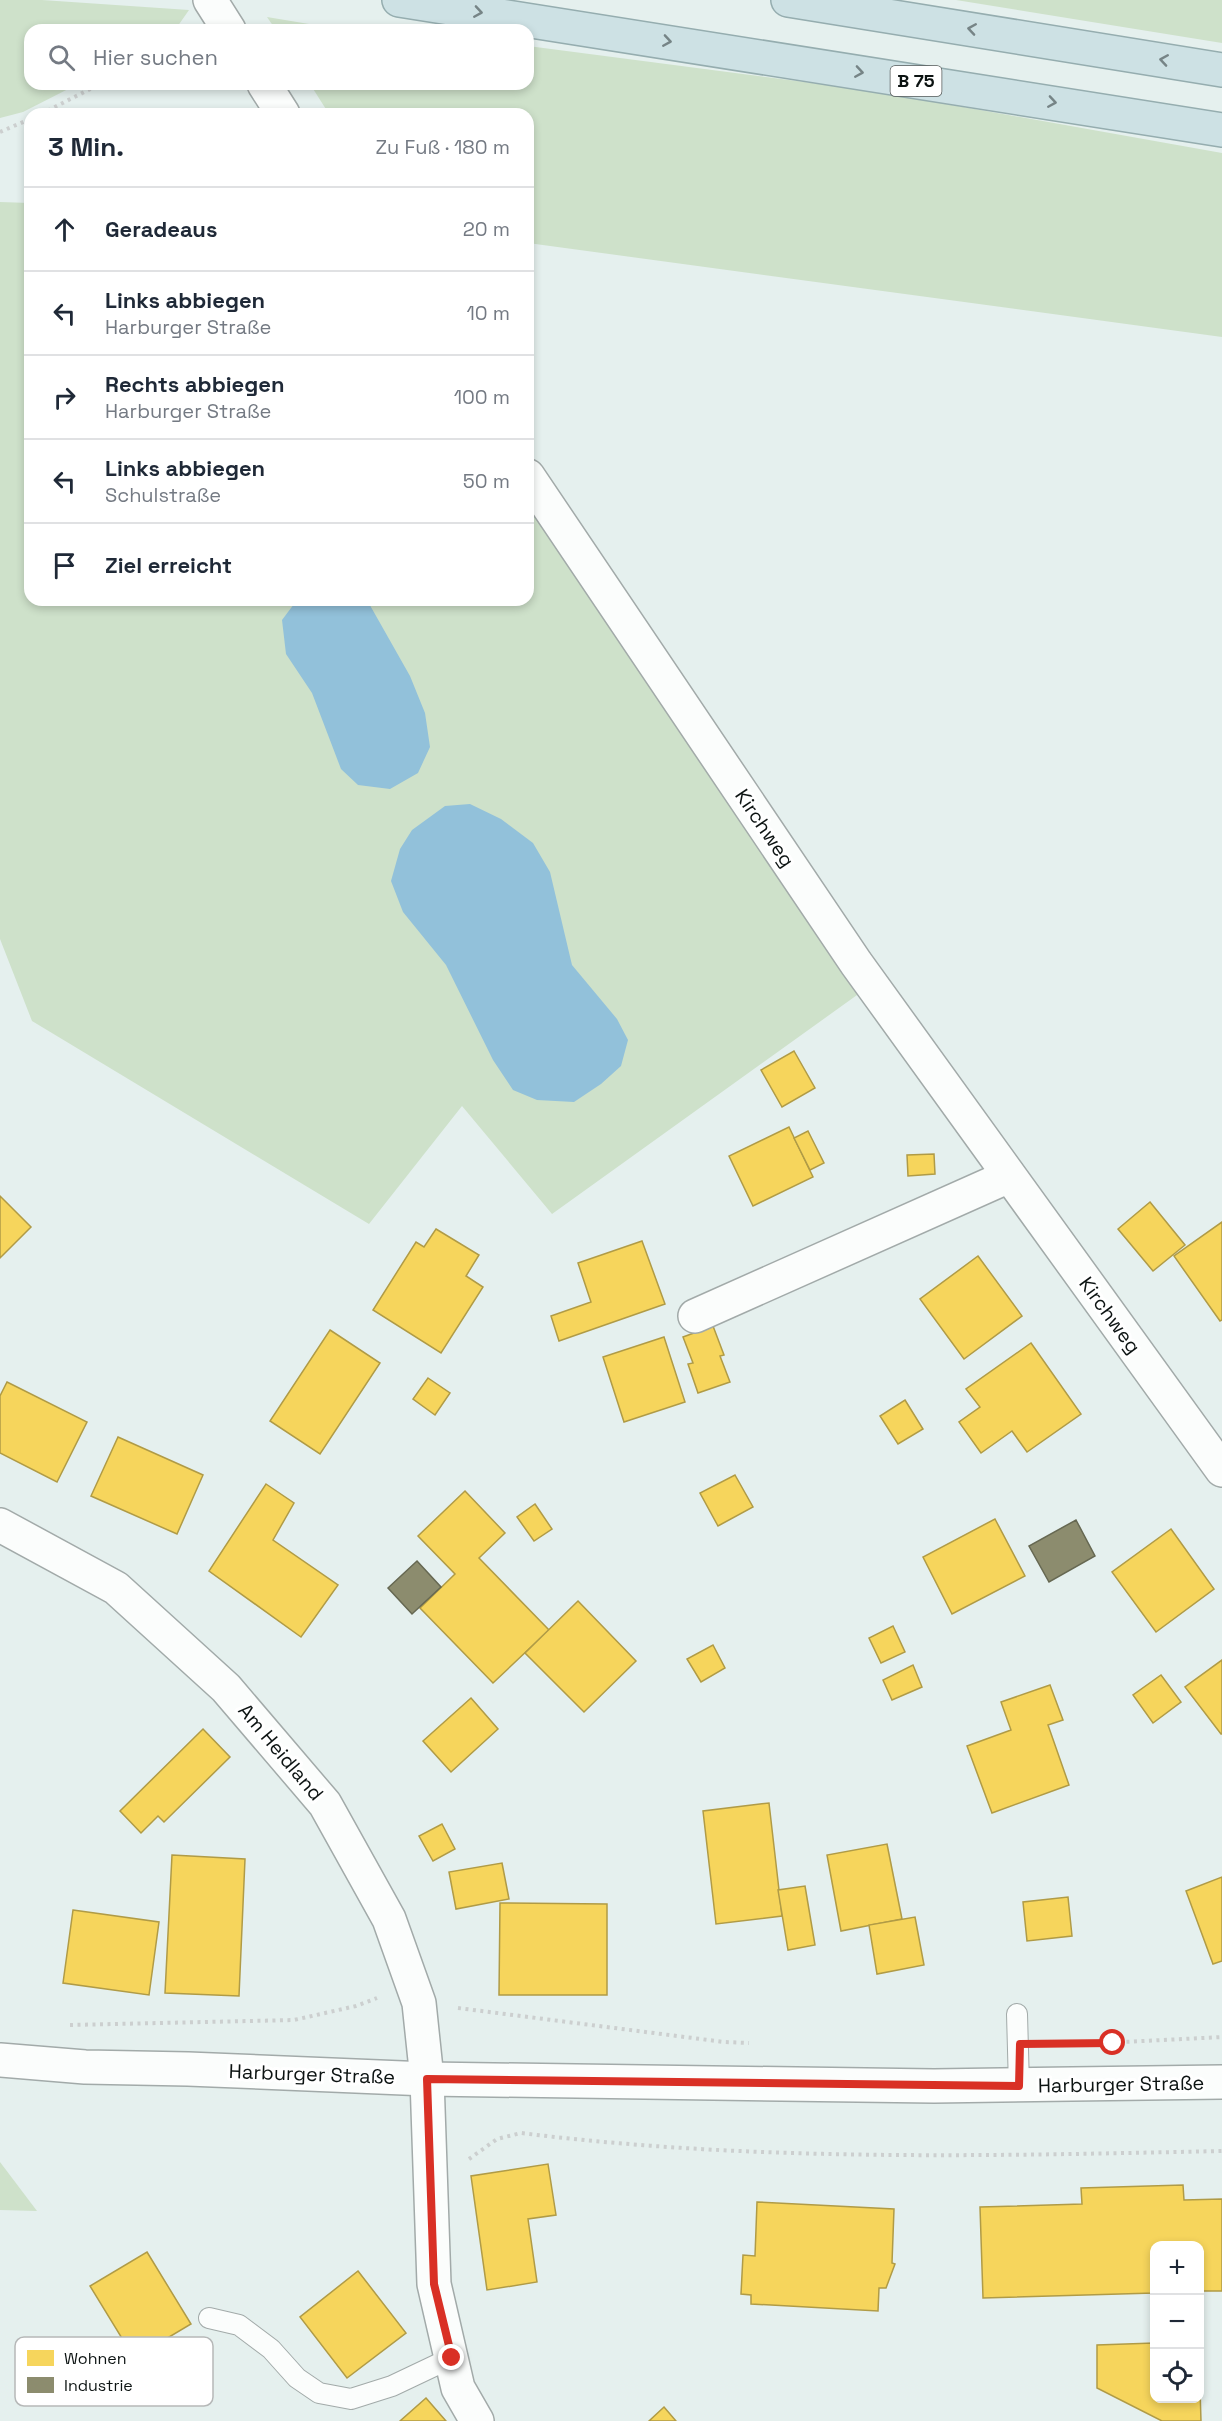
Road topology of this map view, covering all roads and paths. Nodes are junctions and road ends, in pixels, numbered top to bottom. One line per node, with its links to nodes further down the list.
1 (210, 0): 4 (street)
2 (399, 0): 11 (highway, B 75, one-way to 11)
3 (788, 0): 5 (highway, one-way to 3)
4 (225, 24)
5 (1222, 70)
6 (88, 90): 8 (path)
7 (268, 90): 9 (street)
8 (53, 108)
9 (279, 108)
10 (24, 122): 12 (path)
11 (1222, 130)
12 (0, 132)
13 (534, 485): 14 (street, Kirchweg)
14 (1009, 1176): 15 (street); 16 (street, Kirchweg)
15 (695, 1316)
16 (1218, 1456)
17 (0, 1525): 18 (street, Am Heidland)
18 (419, 2003): 20 (path); 22 (path); 25 (street, Am Heidland)
19 (1017, 2014): 27 (lane, Harburger Straße)
20 (75, 2025)
21 (1222, 2037): 23 (path)
22 (759, 2043)
23 (1102, 2043)
24 (0, 2060): 25 (street, Harburger Straße)
25 (427, 2079): 27 (street, Harburger Straße); 29 (street, Am Heidland)
26 (1222, 2082): 27 (street, Harburger Straße)
27 (1019, 2086)
28 (1222, 2151): 29 (path)
29 (431, 2190): 31 (street, Am Heidland)
30 (209, 2318): 31 (lane)
31 (452, 2358): 32 (street, Am Heidland)
32 (477, 2421)

